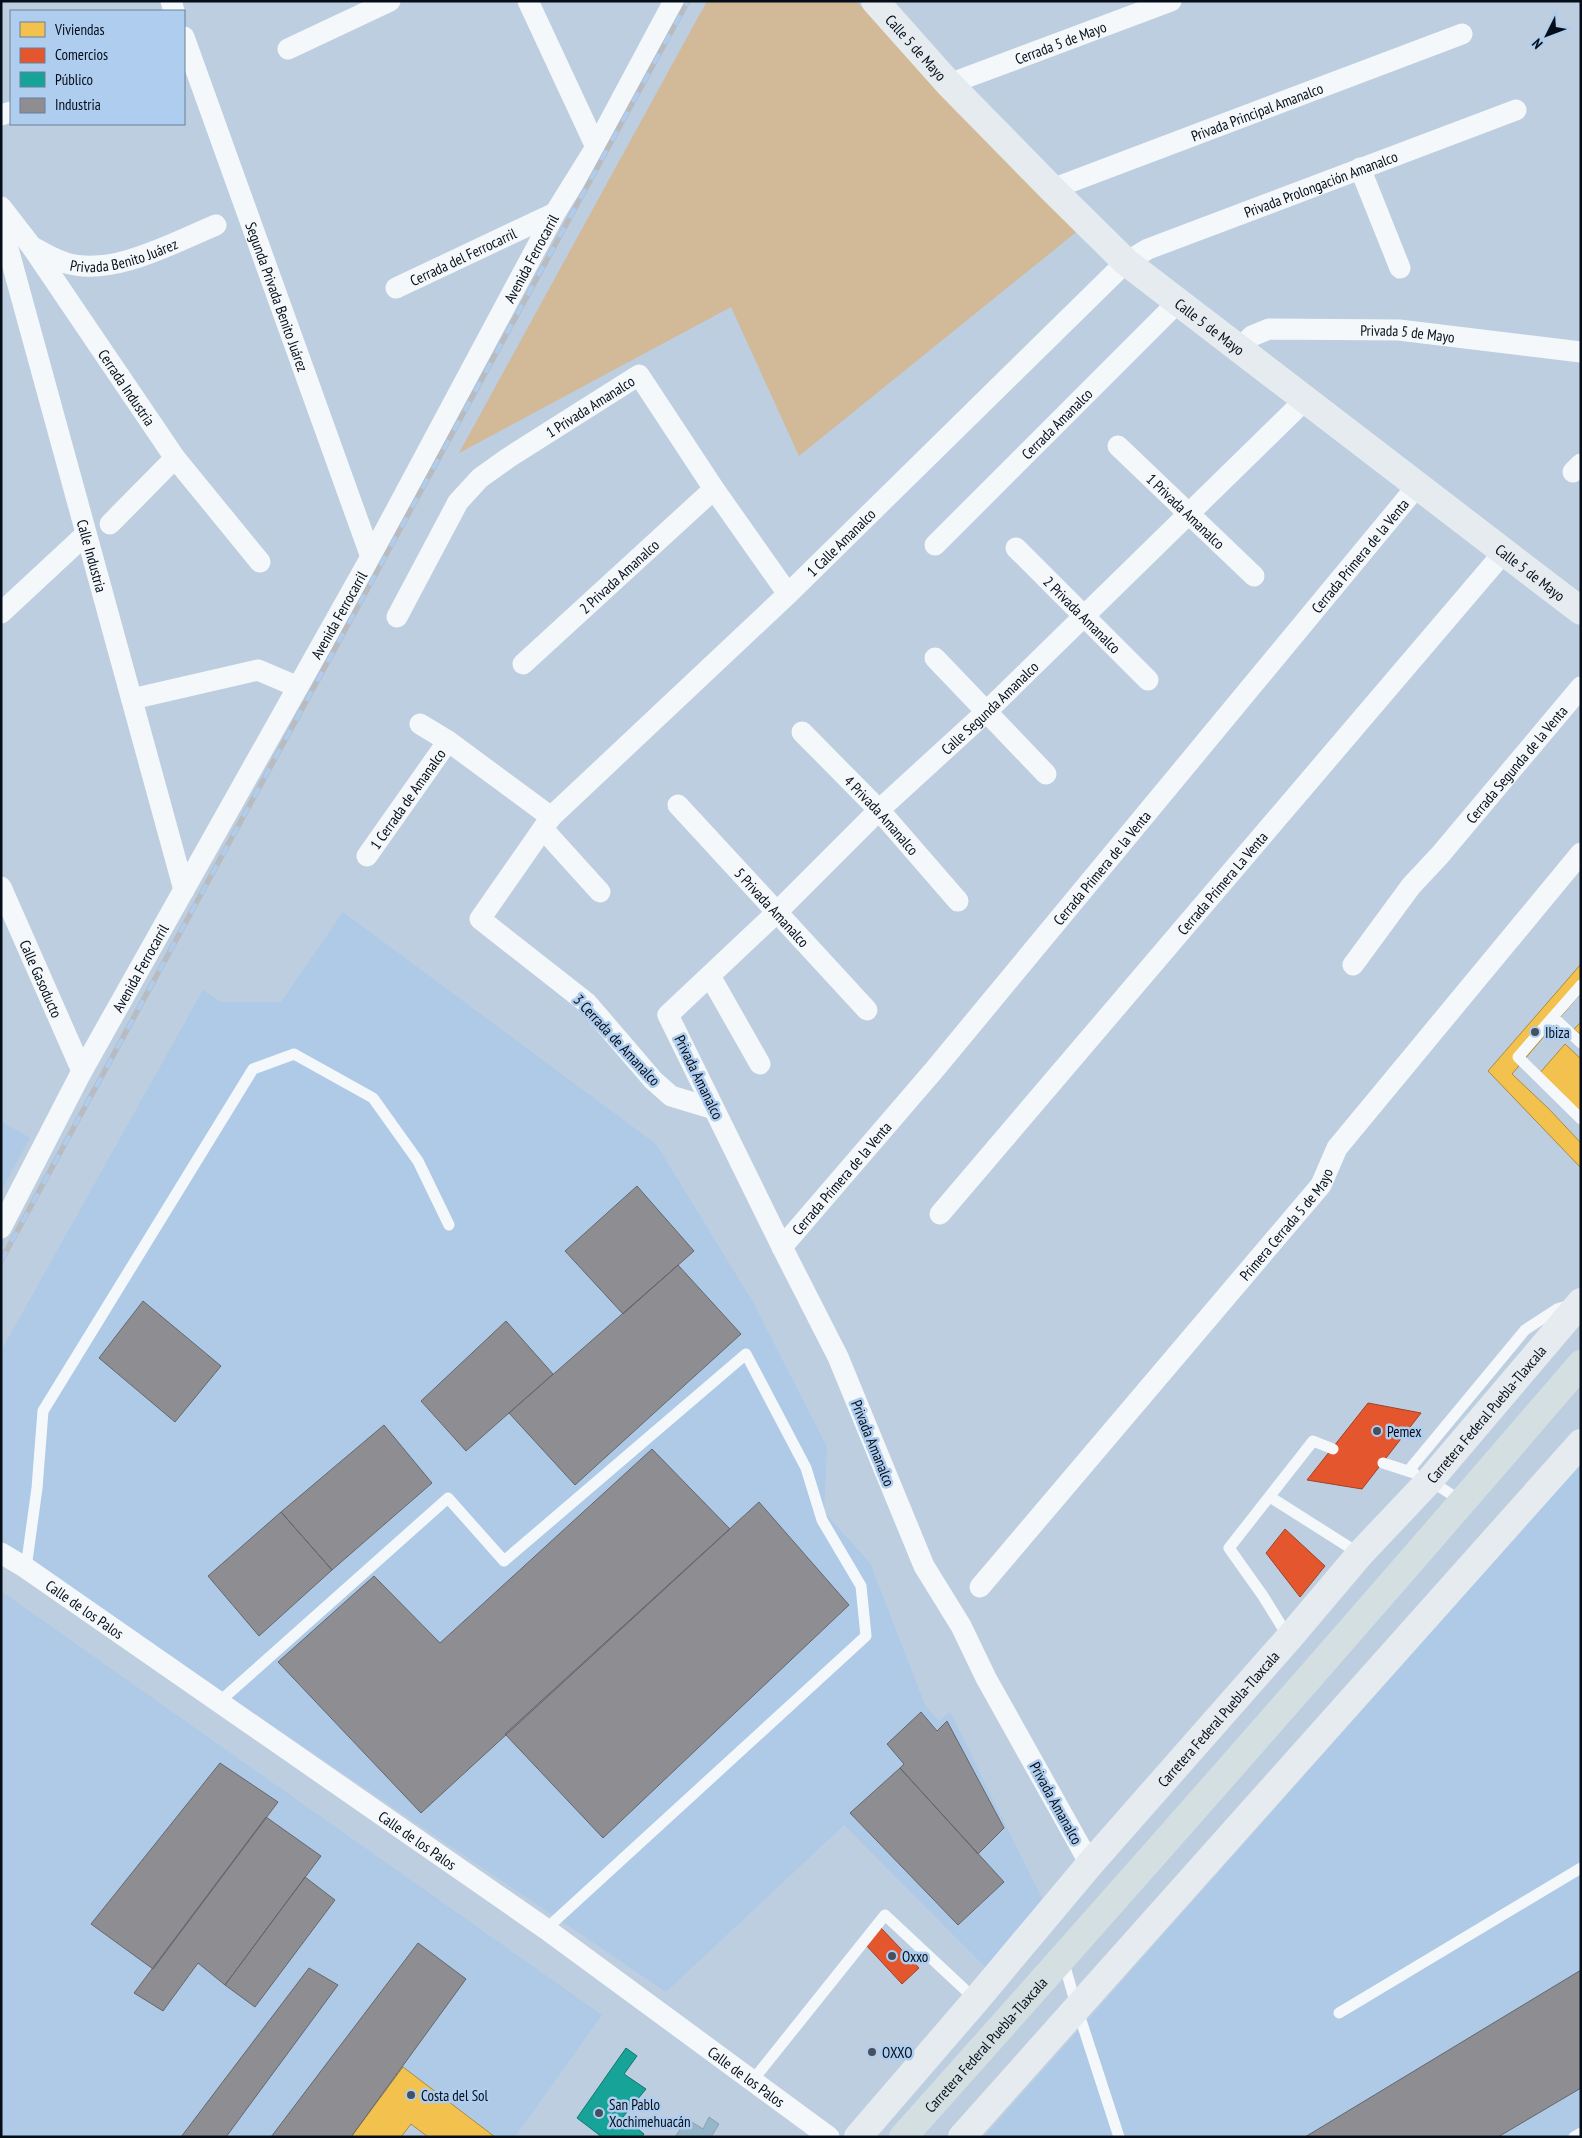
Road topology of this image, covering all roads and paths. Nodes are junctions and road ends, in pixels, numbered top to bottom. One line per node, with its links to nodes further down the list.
1 (390, 1): 8 (street)
2 (528, 1): 11 (street)
3 (674, 1): 11 (street, Avenida Ferrocarril)
4 (875, 1): 9 (main road, Calle 5 de Mayo)
5 (1171, 1): 9 (street, Cerrada 5 de Mayo)
6 (1462, 34): 13 (street, Privada Principal Amanalco)
7 (185, 40): 36 (street, Segunda Privada Benito Juárez)
8 (288, 49)
9 (949, 84): 13 (main road, Calle 5 de Mayo)
10 (1516, 110): 12 (street, Privada Prolongación Amanalco)
11 (596, 147): 15 (street, Avenida Ferrocarril)
12 (1360, 168): 19 (street, Privada Prolongación Amanalco); 20 (street)
13 (1052, 189): 19 (main road, Calle 5 de Mayo)
14 (1, 207): 18 (street, Cerrada Industria)
15 (555, 213): 21 (street, Cerrada del Ferrocarril); 36 (street, Avenida Ferrocarril)
16 (1, 223): 32 (street, Calle Industria)
17 (216, 225): 18 (street, Privada Benito Juárez)
18 (32, 247): 27 (street, Cerrada Industria)
19 (1126, 262): 22 (main road, Calle 5 de Mayo); 39 (street, 1 Calle Amanalco)
20 (1400, 268)
21 (396, 288)
22 (1179, 301): 23 (main road, Calle 5 de Mayo); 33 (street, Cerrada Amanalco)
23 (1240, 348): 24 (street, Privada 5 de Mayo); 25 (main road, Calle 5 de Mayo)
24 (1581, 352)
25 (1306, 399): 28 (main road, Calle 5 de Mayo); 30 (street, Calle Segunda Amanalco)
26 (1118, 446): 30 (street, 1 Privada Amanalco)
27 (175, 458): 31 (street); 37 (street, Cerrada Industria)
28 (1418, 485): 35 (main road, Calle 5 de Mayo); 80 (street, Cerrada Primera de la Venta)
29 (714, 489): 39 (street, 1 Privada Amanalco); 43 (street, 1 Privada Amanalco); 45 (street, 2 Privada Amanalco)
30 (1188, 514): 38 (street, 1 Privada Amanalco); 42 (street, Calle Segunda Amanalco)
31 (110, 524)
32 (86, 534): 41 (street); 49 (street, Calle Industria)
33 (935, 545)
34 (1016, 548): 42 (street, 2 Privada Amanalco)
35 (1504, 552): 40 (main road, Calle 5 de Mayo); 77 (street, Cerrada Primera La Venta)
36 (371, 557): 47 (street, Avenida Ferrocarril)
37 (260, 562)
38 (1254, 576)
39 (788, 594): 57 (street, 1 Calle Amanalco)
40 (1581, 611)
41 (1, 613)
42 (1084, 616): 46 (street, 2 Privada Amanalco); 50 (street, Calle Segunda Amanalco)
43 (397, 617)
44 (936, 658): 50 (street)
45 (523, 664)
46 (1148, 680)
47 (298, 687): 49 (street); 61 (street, Avenida Ferrocarril)
48 (1581, 687): 66 (street, Cerrada Segunda de la Venta)
49 (132, 699): 61 (street, Calle Industria)
50 (986, 712): 54 (street); 56 (street, Calle Segunda Amanalco)
51 (420, 724): 53 (street)
52 (802, 732): 56 (street, 4 Privada Amanalco)
53 (448, 740): 57 (street); 59 (street, 1 Cerrada de Amanalco)
54 (1046, 774)
55 (678, 805): 64 (street, 5 Privada Amanalco)
56 (878, 810): 63 (street, 4 Privada Amanalco); 64 (street, Calle Segunda Amanalco)
57 (547, 823): 62 (street); 65 (street, 1 Calle Amanalco)
58 (1581, 853): 92 (street, Primera Cerrada 5 de Mayo)
59 (367, 856)
60 (1, 887): 74 (street, Calle Gasoducto)
61 (184, 890): 74 (street, Avenida Ferrocarril)
62 (600, 892)
63 (958, 901)
64 (776, 913): 67 (street, Calle Segunda Amanalco); 69 (street, 5 Privada Amanalco)
65 (480, 919): 75 (street, 3 Cerrada de Amanalco)
66 (1353, 965)
67 (710, 976): 70 (street, Calle Segunda Amanalco); 73 (street)
68 (1581, 985): 71 (lane)
69 (867, 1010)
70 (668, 1015): 75 (street, Privada Amanalco)
71 (1553, 1017): 72 (lane); 76 (lane)
72 (1581, 1043)
73 (760, 1064)
74 (82, 1071): 79 (street, Avenida Ferrocarril)
75 (714, 1109): 80 (street, Privada Amanalco)
76 (1581, 1119)
77 (940, 1214)
78 (449, 1225): 91 (lane)
79 (1, 1228)
80 (782, 1247): 95 (street, Privada Amanalco)
81 (1581, 1302): 86 (main road, Carretera Federal Puebla-Tlaxcala)
82 (1581, 1364): 88 (main road, Carretera Federal Puebla-Tlaxcala)
83 (1581, 1443): 100 (main road)
84 (1333, 1449): 87 (lane)
85 (1384, 1463): 86 (lane)
86 (1420, 1475): 88 (lane); 90 (main road, Carretera Federal Puebla-Tlaxcala)
87 (1270, 1497): 90 (lane); 93 (lane)
88 (1463, 1502): 98 (main road, Carretera Federal Puebla-Tlaxcala)
89 (1, 1553): 91 (street, Calle de los Palos)
90 (1360, 1554): 93 (main road, Carretera Federal Puebla-Tlaxcala)
91 (26, 1568): 94 (street, Calle de los Palos)
92 (980, 1587)
93 (1290, 1638): 95 (main road, Carretera Federal Puebla-Tlaxcala)
94 (220, 1702): 97 (street, Calle de los Palos); 97 (lane)
95 (1090, 1864): 99 (main road, Carretera Federal Puebla-Tlaxcala)
96 (1581, 1868): 101 (lane)
97 (546, 1929): 102 (street, Calle de los Palos)
98 (1063, 1958): 100 (lane); 106 (main road, Carretera Federal Puebla-Tlaxcala)
99 (976, 2000): 102 (lane); 105 (main road, Carretera Federal Puebla-Tlaxcala)
100 (1077, 2008): 107 (main road); 108 (lane)
101 (1339, 2013)
102 (754, 2080): 104 (street, Calle de los Palos)
103 (1581, 2133): 109 (lane)
104 (830, 2137)
105 (858, 2137)
106 (903, 2137)
107 (962, 2137)
108 (1119, 2137)
109 (1574, 2137)

